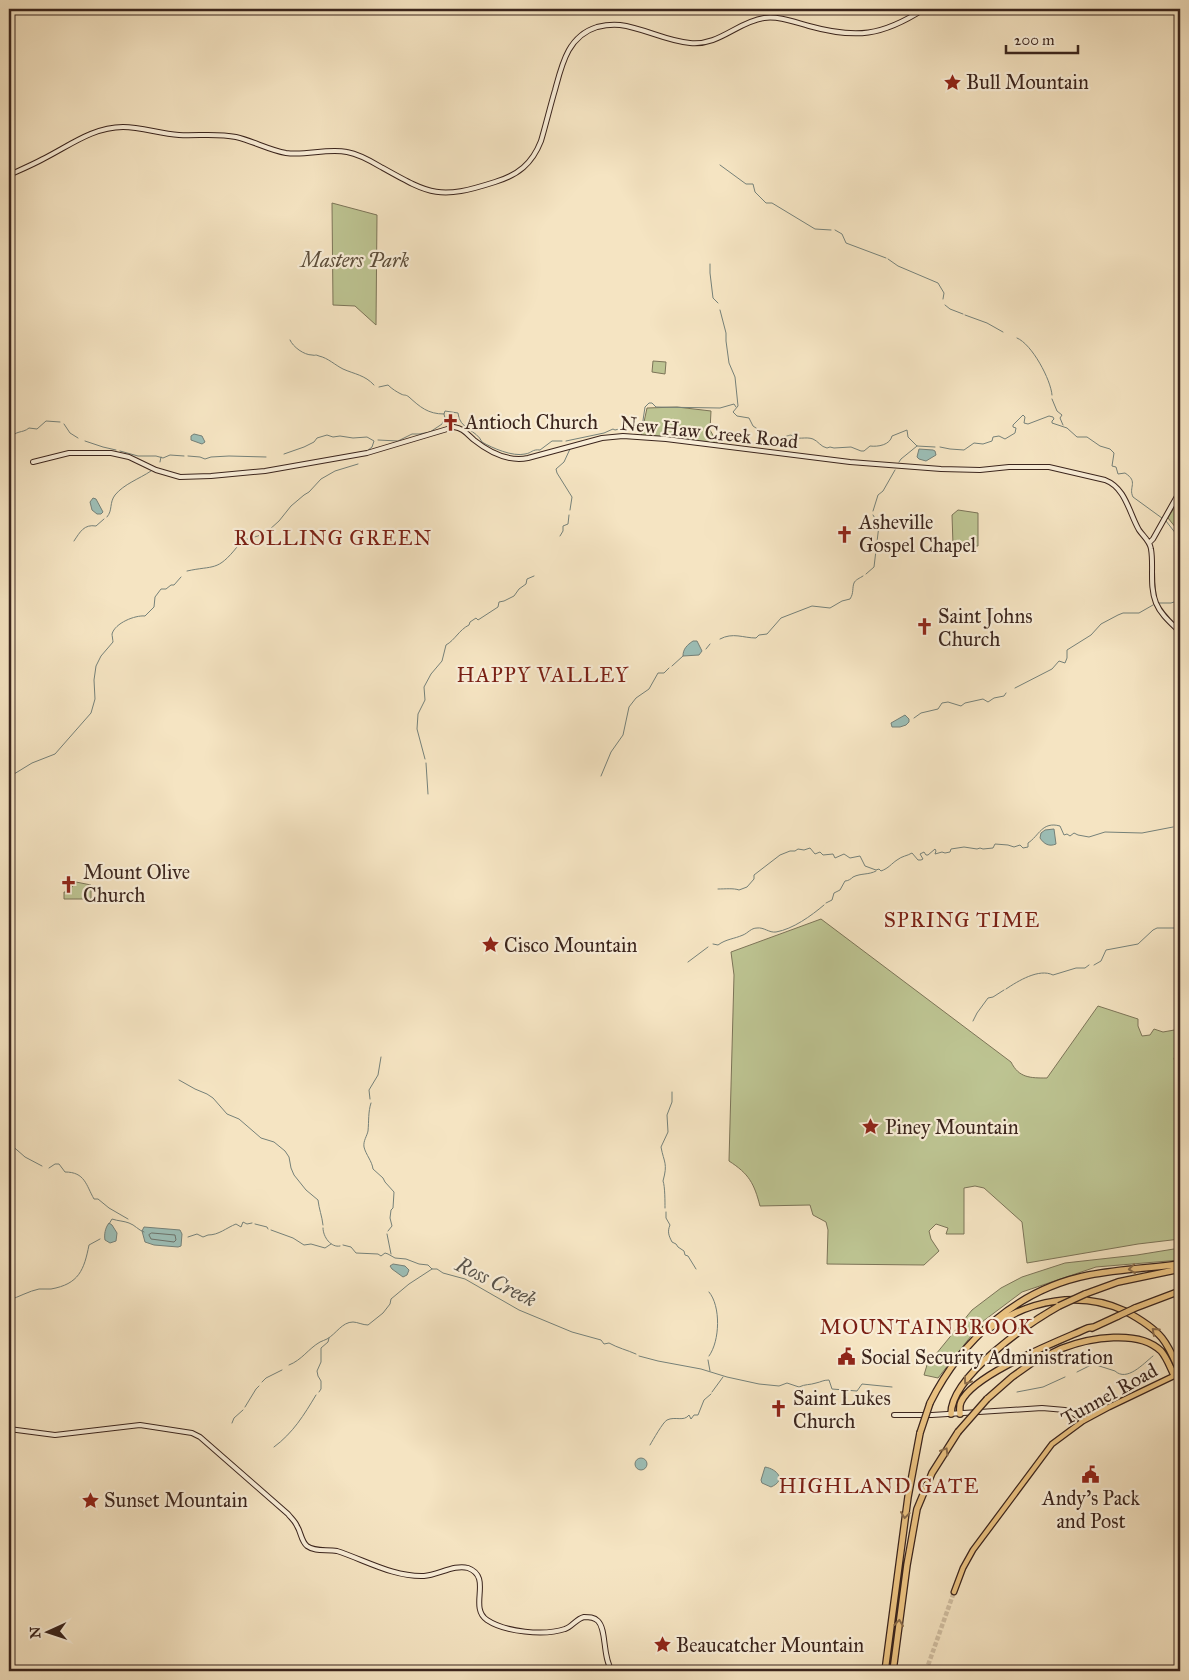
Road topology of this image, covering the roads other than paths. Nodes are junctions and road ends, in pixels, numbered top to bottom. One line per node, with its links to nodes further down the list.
1 (924, 9): 2 (main road)
2 (9, 175)
3 (33, 462): 5 (main road, New Haw Creek Road)
4 (1180, 491): 5 (main road)
5 (1149, 542): 6 (main road, New Haw Creek Road)
6 (1180, 632)
7 (1180, 1264): 11 (highway, one-way to 11)
8 (1180, 1269): 14 (highway, one-way to 14, bridge)
9 (1180, 1291): 10 (highway, bridge)
10 (1094, 1327): 12 (highway); 15 (highway)
11 (967, 1347): 13 (highway, one-way to 11); 21 (highway, one-way to 21, bridge)
12 (1034, 1361): 13 (highway); 22 (highway, one-way to 12, bridge)
13 (1178, 1373): 17 (main road, Tunnel Road)
14 (952, 1414): 15 (main road); 16 (main road)
15 (960, 1414): 17 (main road)
16 (894, 1415)
17 (1083, 1421): 19 (main road, Tunnel Road)
18 (9, 1429): 20 (main road)
19 (954, 1592)
20 (612, 1671)
21 (885, 1671)
22 (893, 1671)

